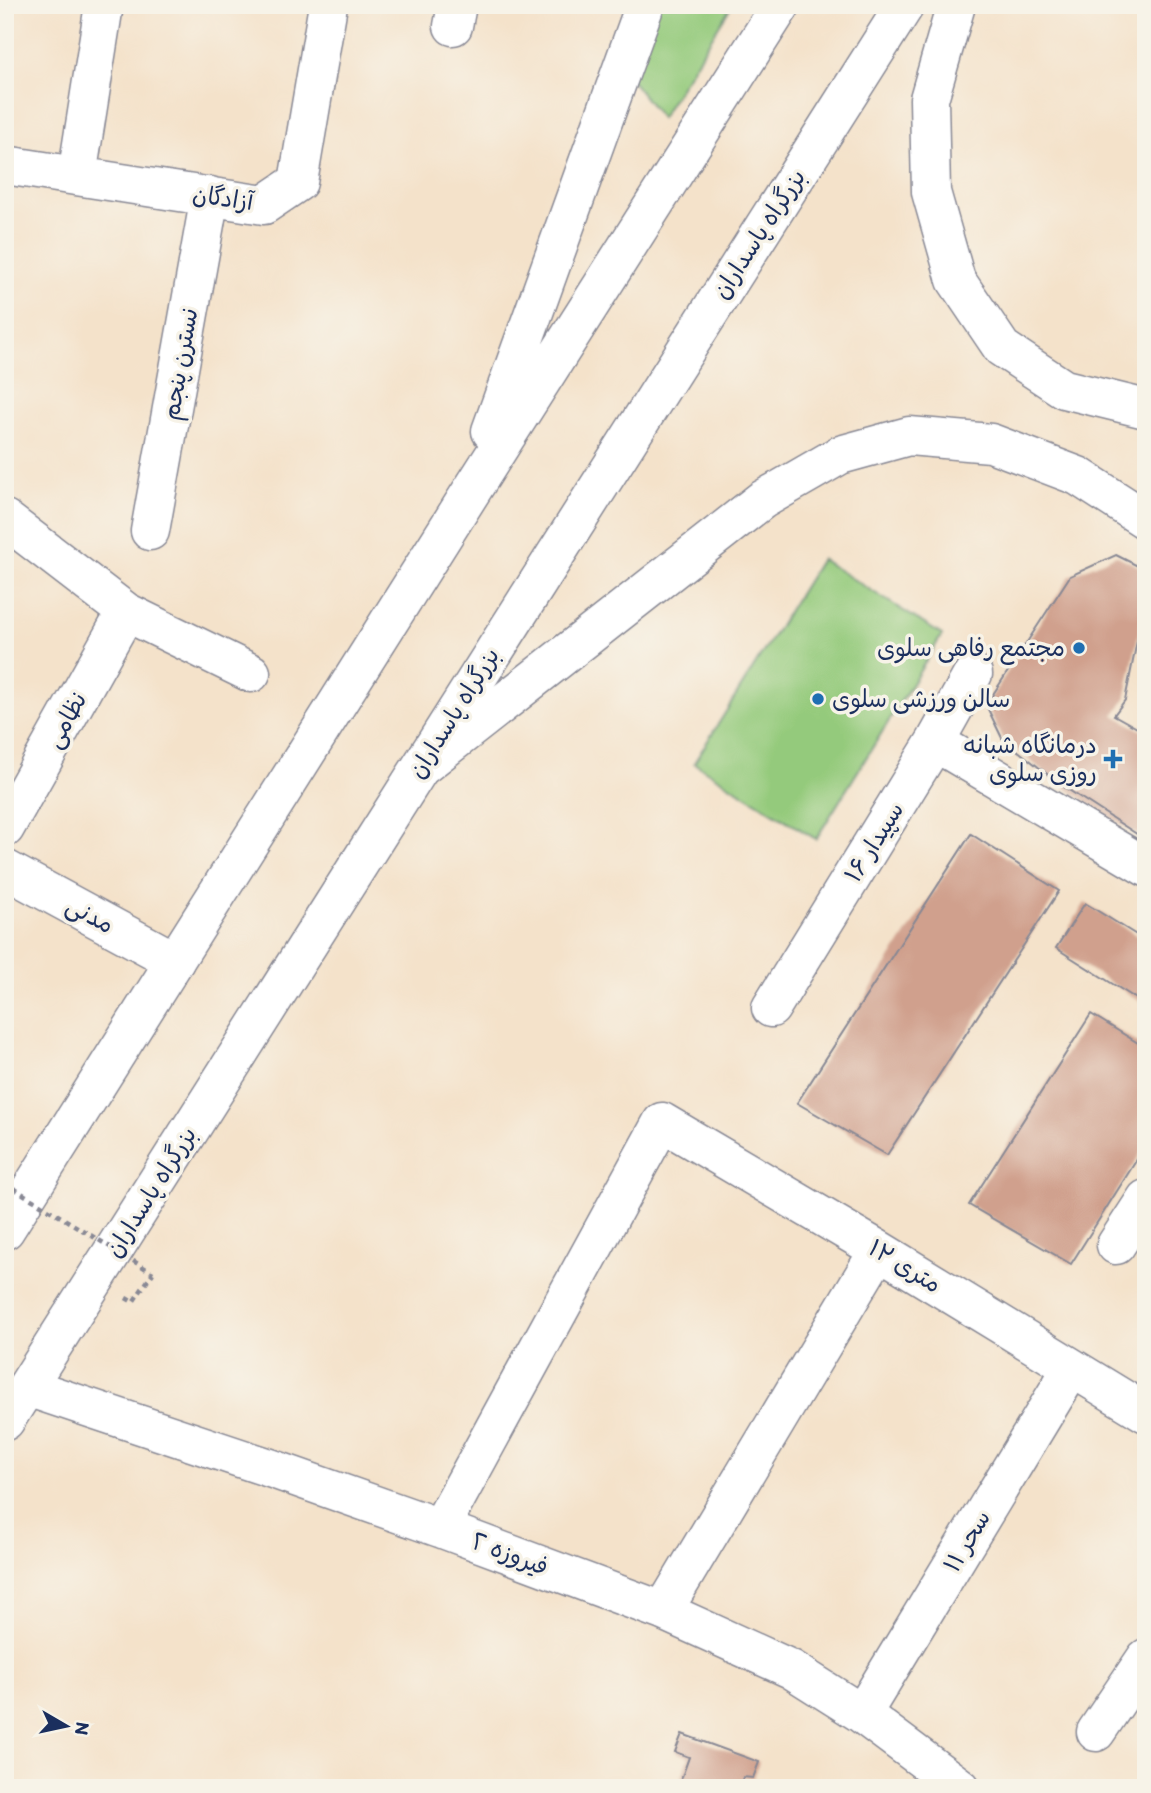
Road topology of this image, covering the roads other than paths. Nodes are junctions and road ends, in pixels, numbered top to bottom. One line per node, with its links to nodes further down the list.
1 (104, 5): 8 (main road)
2 (328, 5): 9 (main road, آزادگان)
3 (645, 5): 11 (main road)
4 (782, 5): 11 (main road)
5 (905, 5): 19 (main road, بزرگراه پاسداران)
6 (956, 5): 10 (main road)
7 (5, 164): 8 (main road, آزادگان)
8 (77, 176): 9 (main road, آزادگان)
9 (210, 196): 14 (main road, نسترن پنجم)
10 (1146, 410)
11 (467, 498): 23 (main road)
12 (5, 519): 15 (main road)
13 (1146, 520): 19 (main road)
14 (150, 531)
15 (126, 612): 16 (main road); 20 (main road, نظامی)
16 (251, 673)
17 (973, 674): 18 (main road, سپیدار ۱۶)
18 (935, 742): 21 (main road); 24 (main road, سپیدار ۱۶)
19 (417, 770): 30 (main road, بزرگراه پاسداران)
20 (5, 828)
21 (1146, 867)
22 (5, 869): 23 (main road, مدنی)
23 (175, 961): 26 (main road)
24 (771, 1008)
25 (1146, 1199): 27 (main road)
26 (5, 1230)
27 (1116, 1245)
28 (879, 1250): 29 (main road, ۱۲ متری); 33 (main road, ۱۲ متری); 34 (main road)
29 (1072, 1368): 31 (main road, ۱۲ متری); 36 (main road, سحر ۱۱)
30 (27, 1387): 32 (main road, بزرگراه پاسداران); 33 (main road, فیروزه ٢)
31 (1146, 1413)
32 (5, 1421)
33 (440, 1528): 34 (main road, فیروزه ٢)
34 (663, 1611): 36 (main road, فیروزه ٢)
35 (1146, 1658): 37 (main road)
36 (863, 1714): 38 (main road, فیروزه ٢)
37 (1097, 1732)
38 (961, 1788)

